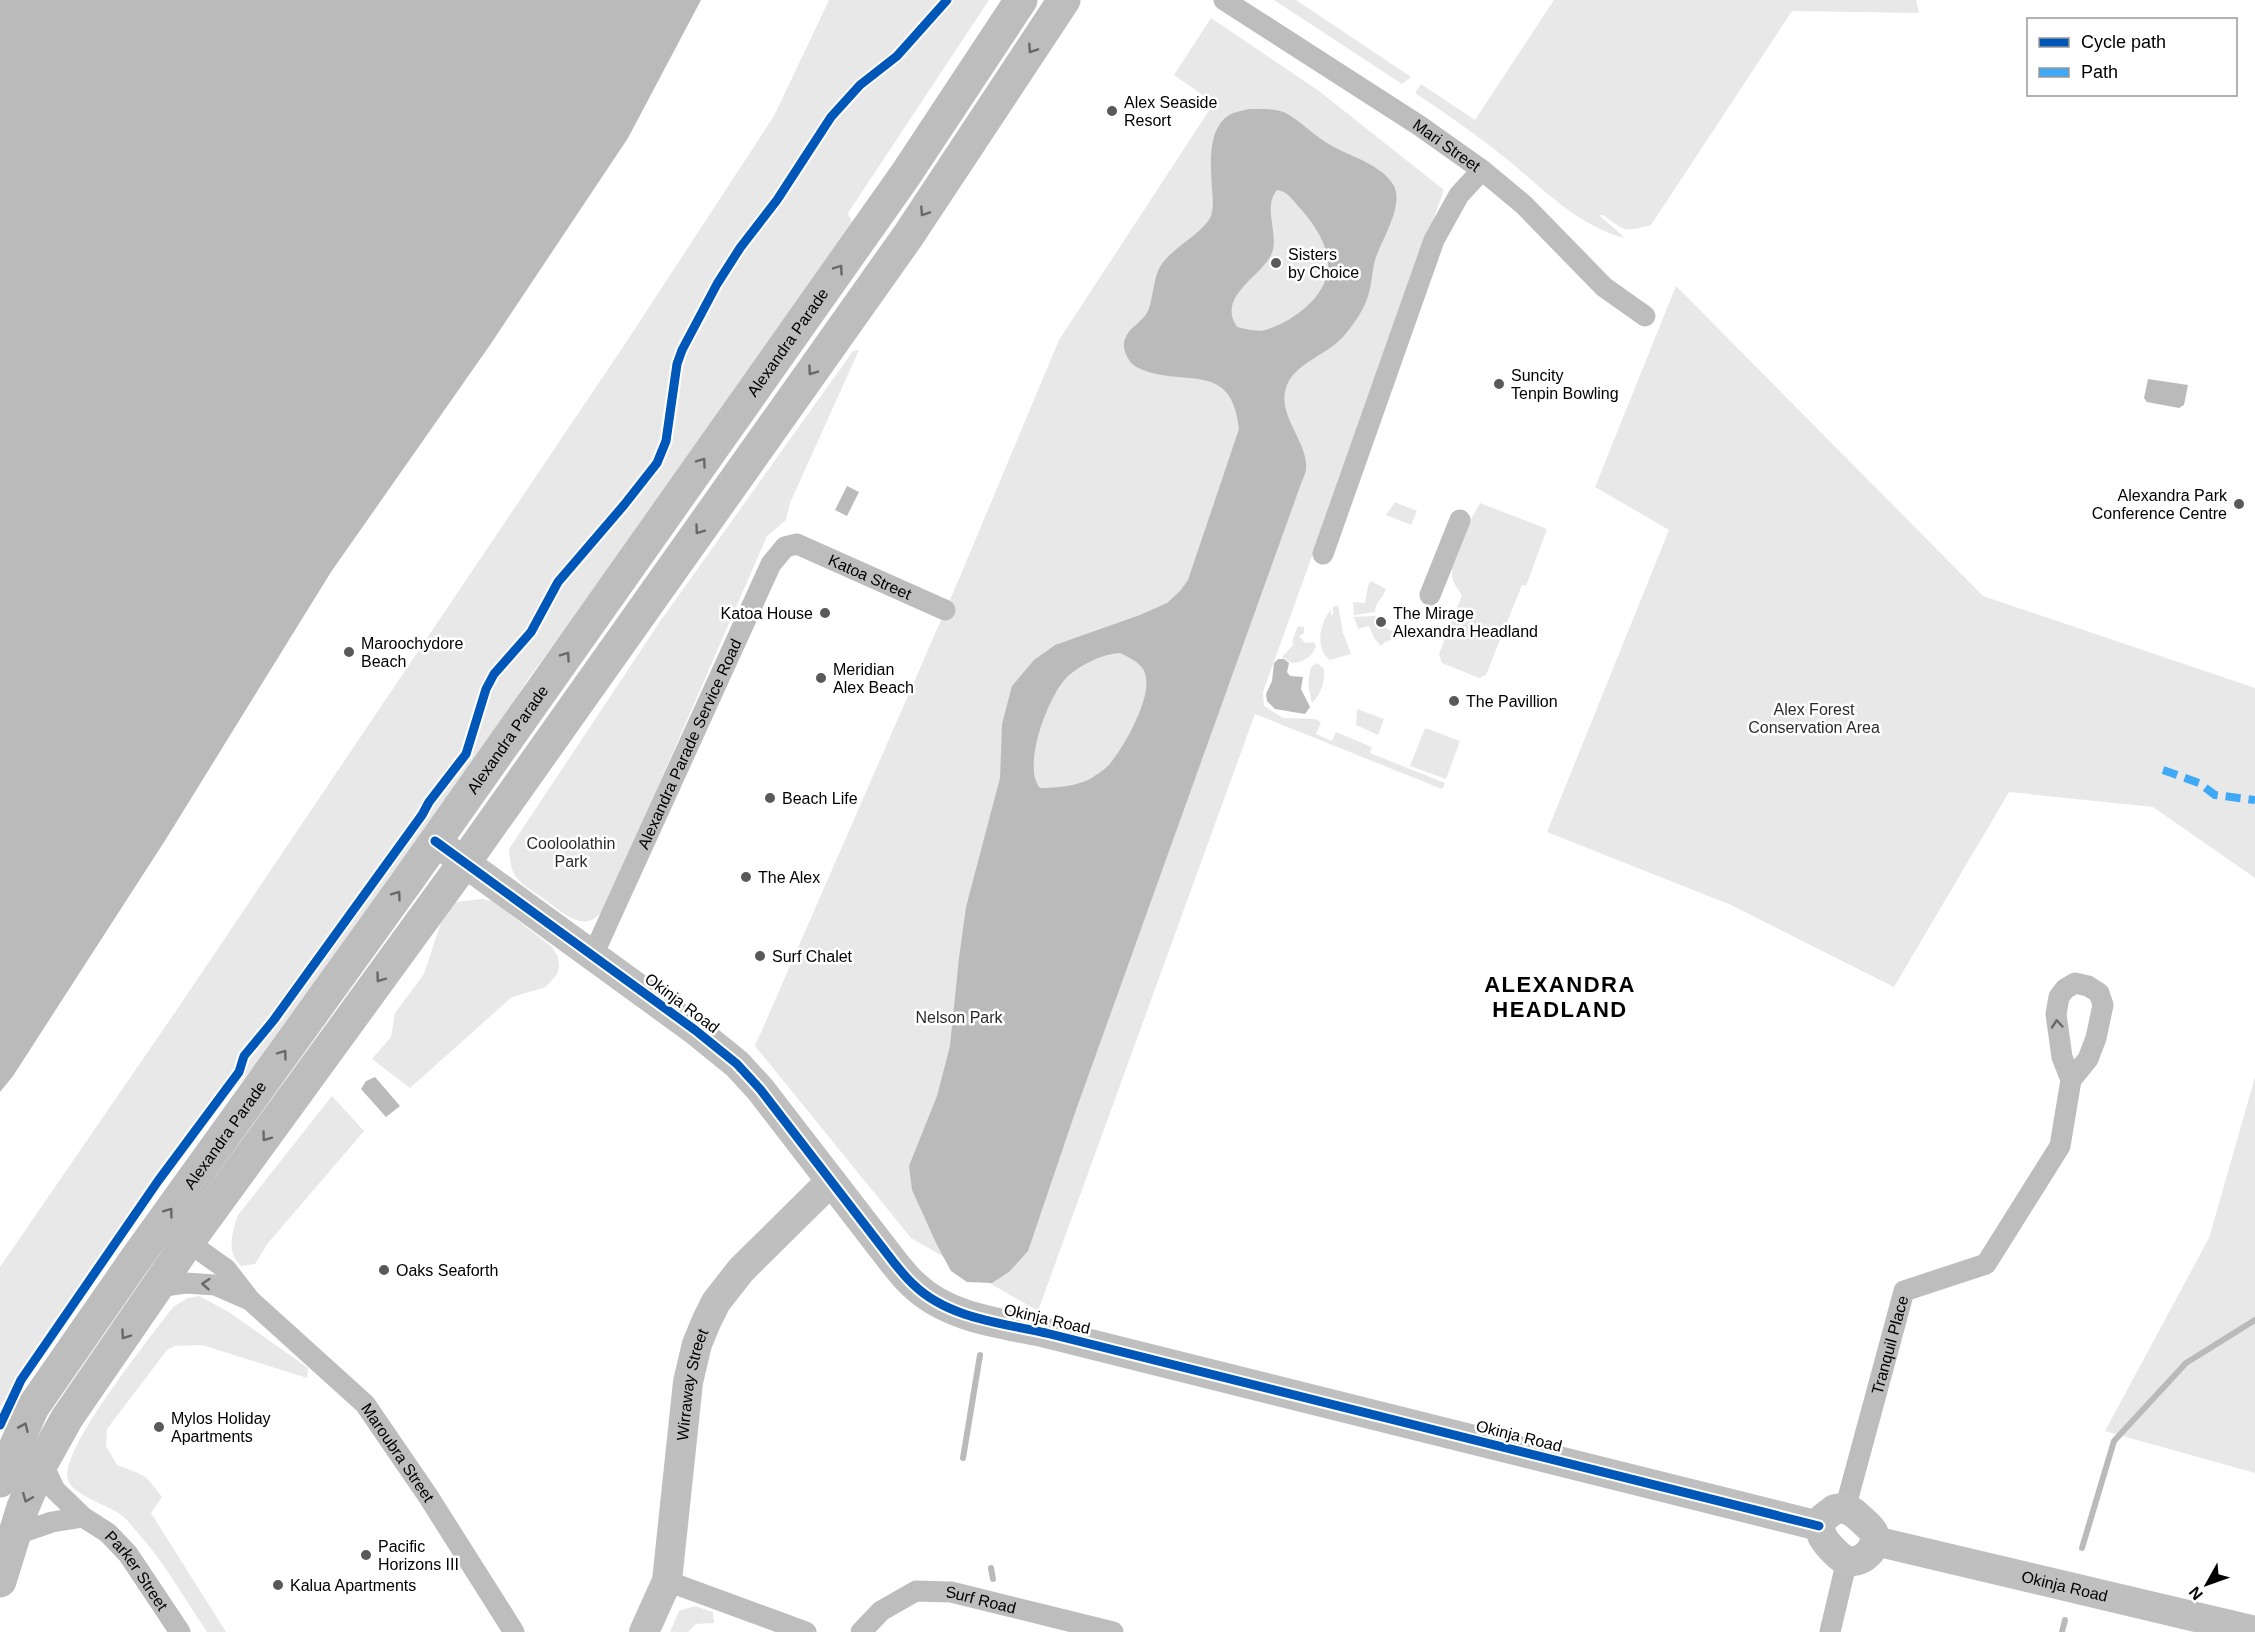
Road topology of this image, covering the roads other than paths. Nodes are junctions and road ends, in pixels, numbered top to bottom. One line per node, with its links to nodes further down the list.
1 (1022, 0): 11 (main road, Alexandra Parade, one-way to 1)
2 (1064, 0): 12 (main road, one-way to 12)
3 (1224, 0): 4 (street, Mari Street)
4 (1482, 170): 5 (street, Mari Street); 8 (street)
5 (1645, 316)
6 (1460, 520): 9 (street)
7 (797, 544): 10 (street, Katoa Street); 13 (street, Alexandra Parade Service Road)
8 (1323, 554)
9 (1430, 595)
10 (945, 610)
11 (435, 841): 12 (street, Okinja Road); 17 (main road, Alexandra Parade, one-way to 11)
12 (464, 863): 13 (street, Okinja Road); 16 (main road, one-way to 16)
13 (593, 955): 15 (street, Okinja Road)
14 (2071, 1080): 22 (street, Tranquil Place)
15 (831, 1181): 24 (street, Okinja Road); 29 (street, Wirraway Street)
16 (188, 1242): 17 (street); 18 (main road); 19 (street, Maroubra Street)
17 (135, 1260): 21 (main road, Alexandra Parade, one-way to 17)
18 (158, 1287): 19 (street, Maroubra Street, one-way to 18); 20 (main road, one-way to 20)
19 (250, 1300): 32 (street, Maroubra Street)
20 (42, 1463): 23 (street, Parker Street); 25 (main road, one-way to 25)
21 (0, 1481)
22 (1845, 1509): 24 (street); 26 (street)
23 (83, 1517): 25 (street); 31 (street, Parker Street)
24 (1819, 1526): 27 (street)
25 (14, 1535): 28 (main road)
26 (1875, 1541): 27 (street); 30 (street, Okinja Road)
27 (1847, 1560): 37 (street)
28 (0, 1581)
29 (667, 1581): 33 (street, Wirraway Street); 34 (street)
30 (2255, 1631)
31 (180, 1632)
32 (514, 1632)
33 (644, 1632)
34 (806, 1632)
35 (861, 1632): 36 (street, Surf Road)
36 (1113, 1632)
37 (1830, 1632)

